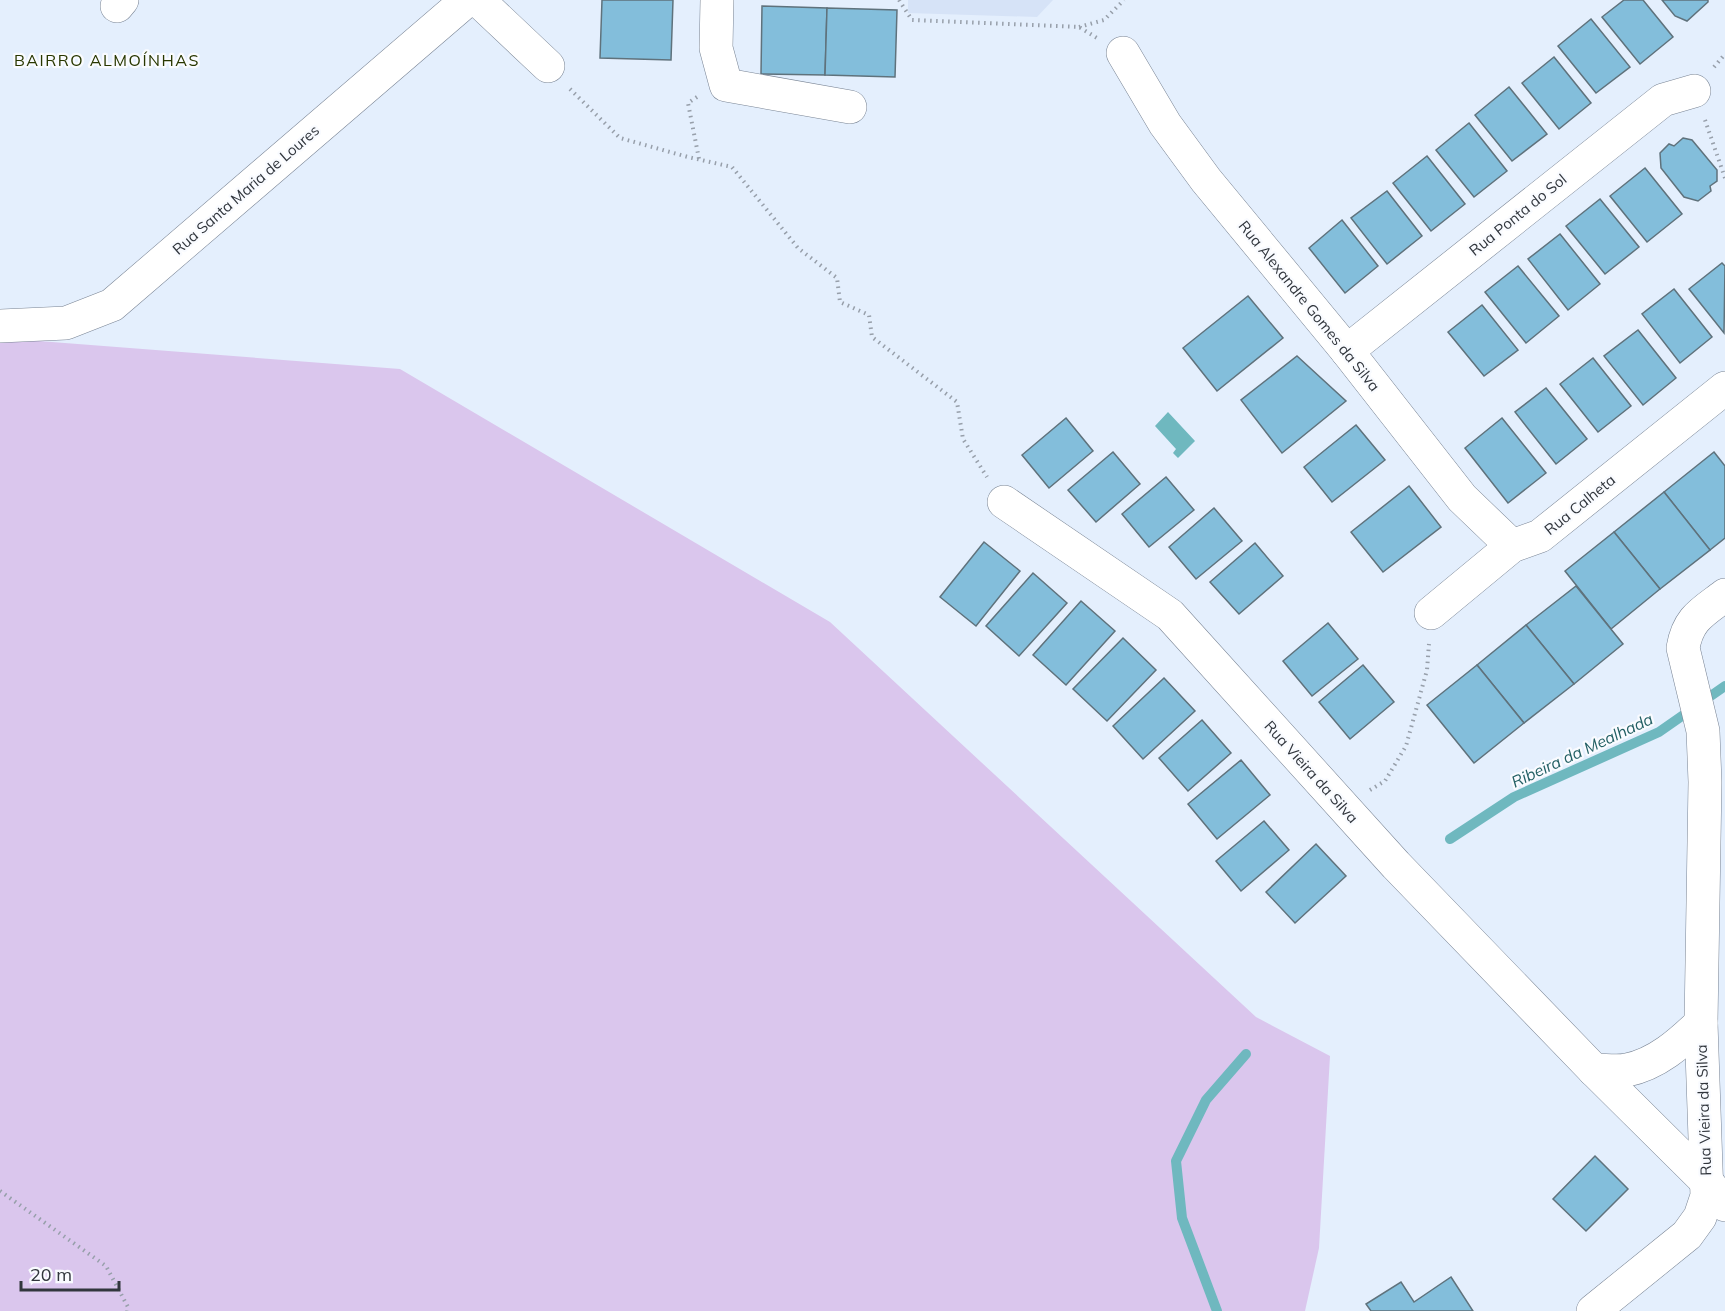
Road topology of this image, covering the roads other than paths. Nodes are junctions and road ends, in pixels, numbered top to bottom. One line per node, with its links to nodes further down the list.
1 (467, 0): 8 (street, Rua Santa Maria de Loures)
2 (478, 0): 5 (street)
3 (717, 0): 7 (street)
4 (1123, 53): 9 (street, Rua Alexandre Gomes da Silva)
5 (548, 66)
6 (1694, 91): 9 (street, Rua Ponta do Sol)
7 (850, 107)
8 (0, 326)
9 (1347, 351): 12 (street, Rua Alexandre Gomes da Silva)
10 (1725, 388): 12 (street, Rua Calheta)
11 (1004, 502): 16 (street, Rua Vieira da Silva)
12 (1512, 546): 14 (street, Rua Calheta)
13 (1725, 595): 15 (street, Rua Vieira da Silva)
14 (1431, 613)
15 (1701, 1023): 16 (street, Rua Vieira da Silva); 17 (street, Rua Vieira da Silva)
16 (1594, 1070): 17 (street, Rua Vieira da Silva)
17 (1716, 1194): 18 (street)
18 (1593, 1311)

